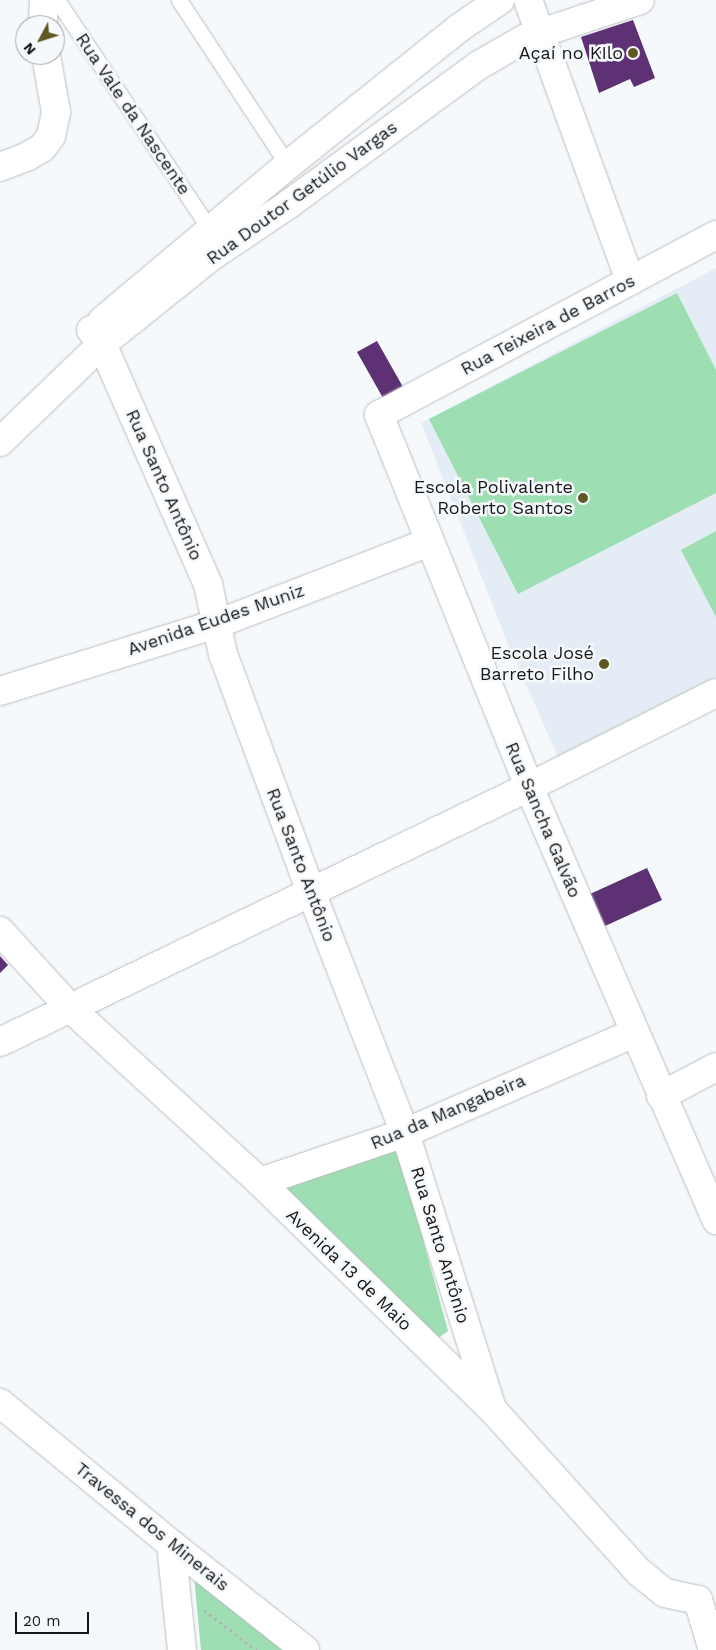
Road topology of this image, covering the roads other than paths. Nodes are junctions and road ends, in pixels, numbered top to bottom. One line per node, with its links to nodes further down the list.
1 (44, 0): 8 (street)
2 (57, 0): 13 (lane, Rua Vale da Nascente)
3 (180, 0): 11 (lane)
4 (500, 0): 11 (street, Rua Doutor Getúlio Vargas)
5 (528, 0): 9 (street)
6 (640, 0): 7 (street, Rua Doutor Getúlio Vargas)
7 (580, 9): 9 (street, Rua Doutor Getúlio Vargas)
8 (43, 15)
9 (541, 33): 15 (street); 16 (street, Rua Doutor Getúlio Vargas)
10 (48, 65): 12 (street)
11 (288, 165): 13 (street, Rua Doutor Getúlio Vargas)
12 (0, 167)
13 (210, 229): 16 (street, Rua Doutor Getúlio Vargas)
14 (716, 235): 15 (street, Rua Teixeira de Barros)
15 (630, 281): 17 (street, Rua Teixeira de Barros)
16 (96, 337): 18 (street, Rua Doutor Getúlio Vargas); 19 (street, Rua Doutor Getúlio Vargas); 21 (street, Rua Santo Antônio)
17 (379, 416): 20 (street, Rua Sancha Galvão)
18 (0, 418)
19 (0, 442)
20 (429, 542): 21 (street, Avenida Eudes Muniz); 24 (street, Rua Sancha Galvão)
21 (217, 624): 22 (street, Avenida Eudes Muniz); 25 (street, Rua Santo Antônio)
22 (0, 691)
23 (716, 693): 24 (street)
24 (529, 787): 25 (street); 28 (street, Rua Sancha Galvão)
25 (311, 892): 27 (street); 32 (street, Rua Santo Antônio)
26 (0, 931): 27 (street, Avenida 13 de Maio)
27 (70, 1008): 29 (street); 33 (street, Avenida 13 de Maio)
28 (634, 1033): 31 (street, Rua Sancha Galvão); 32 (street, Rua da Mangabeira)
29 (0, 1042)
30 (716, 1067): 31 (street)
31 (661, 1096): 34 (street, Rua Sancha Galvão)
32 (405, 1133): 33 (street, Rua da Mangabeira); 36 (street, Rua Santo Antônio)
33 (260, 1182): 36 (street, Avenida 13 de Maio)
34 (716, 1220)
35 (0, 1402): 37 (street, Travessa dos Minerais)
36 (492, 1409): 38 (street, Avenida 13 de Maio)
37 (170, 1544): 39 (street); 40 (street, Travessa dos Minerais)
38 (707, 1596): 41 (street)
39 (182, 1650)
40 (305, 1650)
41 (713, 1650)

